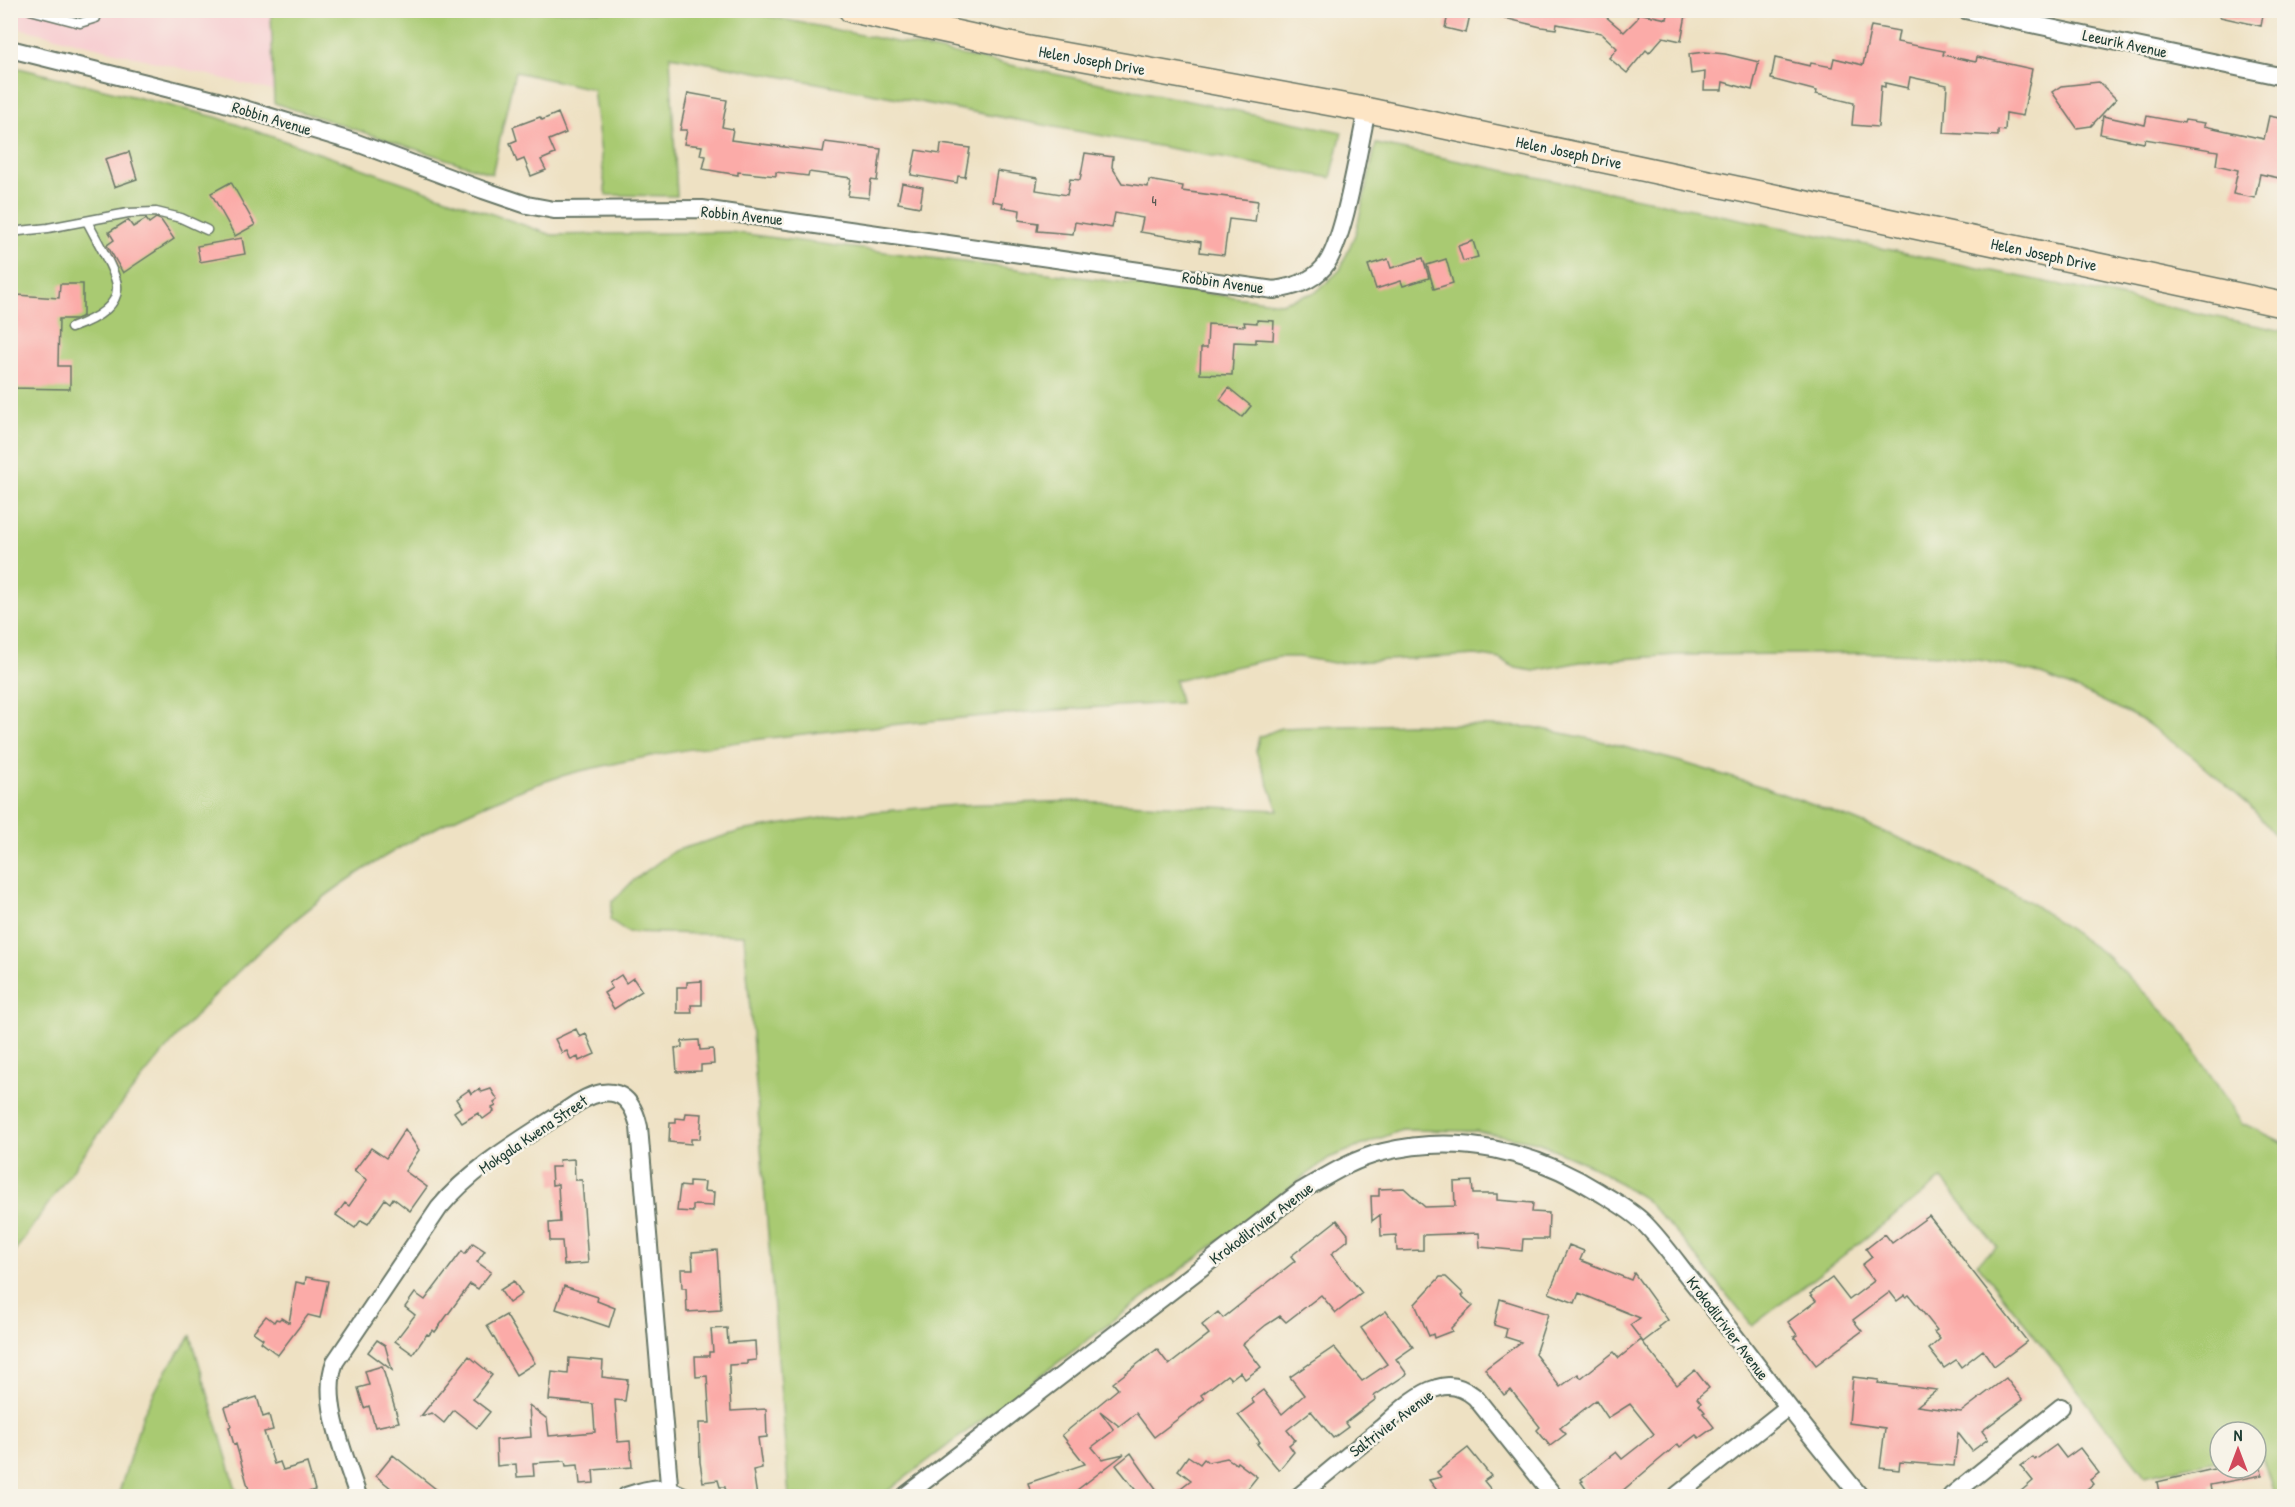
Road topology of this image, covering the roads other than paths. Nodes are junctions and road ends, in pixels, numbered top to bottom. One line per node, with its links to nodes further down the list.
1 (30, 10): 2 (lane)
2 (97, 10)
3 (851, 10): 7 (street, Helen Joseph Drive)
4 (1965, 10): 6 (street, Leeurik Avenue)
5 (10, 49): 7 (street, Robbin Avenue)
6 (2284, 77)
7 (1367, 110): 11 (street, Helen Joseph Drive)
8 (87, 221): 9 (lane); 10 (lane); 12 (lane)
9 (207, 230)
10 (10, 232)
11 (2284, 305)
12 (71, 328)
13 (1788, 1407): 20 (street, Krokodilrivier Avenue); 23 (street); 24 (street, Krokodilrivier Avenue)
14 (2061, 1407): 25 (street)
15 (669, 1468): 16 (street, Mokgala Kwena Street); 17 (street, Mokgala Kwena Street); 19 (street, Mokgala Kwena Street)
16 (669, 1492): 18 (street); 19 (street, Mokgala Kwena Street)
17 (358, 1497)
18 (626, 1497)
19 (685, 1497)
20 (904, 1497)
21 (1299, 1497): 22 (street, Saltrivier Avenue)
22 (1554, 1497)
23 (1676, 1497)
24 (1860, 1497)
25 (1950, 1497)

